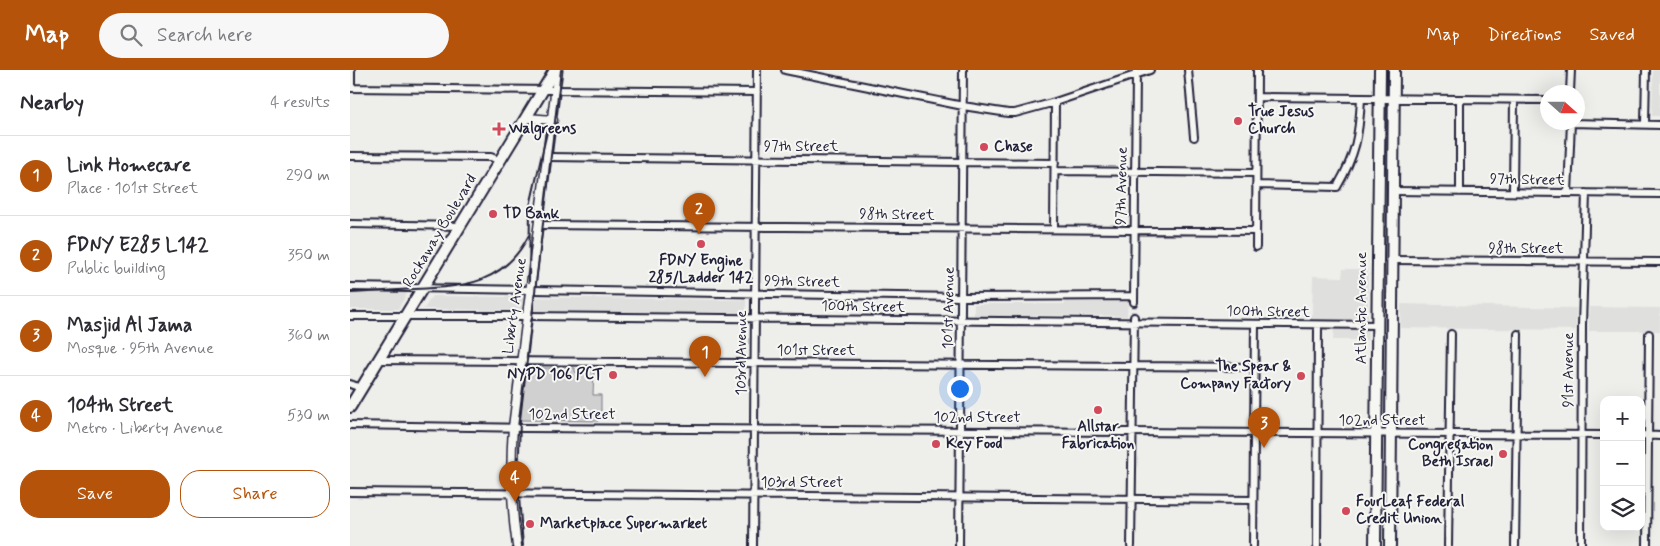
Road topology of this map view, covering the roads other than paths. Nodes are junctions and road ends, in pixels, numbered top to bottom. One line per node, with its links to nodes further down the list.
1 (351, 70): 15 (street)
2 (557, 70): 16 (main road, Rockaway Boulevard); 17 (street, Liberty Avenue)
3 (757, 70): 18 (street, 103rd Avenue)
4 (785, 70): 27 (street)
5 (963, 70): 27 (street, 101st Avenue)
6 (1150, 70): 13 (street)
7 (1188, 70): 34 (street)
8 (1257, 70): 19 (street)
9 (1380, 70): 20 (main road, Atlantic Avenue)
10 (1394, 70): 21 (main road, Atlantic Avenue)
11 (1571, 70): 14 (street)
12 (1646, 70): 31 (street)
13 (1136, 72): 26 (street); 42 (street, 97th Avenue)
14 (1570, 85)
15 (350, 88): 16 (street)
16 (544, 90): 17 (street); 28 (main road, Rockaway Boulevard)
17 (556, 90): 18 (street); 29 (street, Liberty Avenue)
18 (757, 92): 37 (street, 103rd Avenue)
19 (1257, 97): 22 (street); 43 (street)
20 (1379, 98): 21 (street); 22 (street); 77 (main road, Atlantic Avenue)
21 (1394, 98): 23 (street); 45 (main road, Atlantic Avenue)
22 (1361, 99): 44 (street)
23 (1460, 99): 24 (street); 46 (street)
24 (1514, 100): 25 (street); 47 (street)
25 (1540, 100)
26 (1055, 102): 27 (street); 40 (street)
27 (963, 106): 39 (street, 101st Avenue)
28 (527, 118): 29 (street); 38 (main road, Rockaway Boulevard)
29 (552, 120): 36 (street, Liberty Avenue)
30 (1585, 123): 31 (street)
31 (1645, 124): 32 (street)
32 (1660, 124)
33 (1571, 130): 48 (street)
34 (1194, 137)
35 (350, 156): 38 (street)
36 (548, 157): 37 (street, 97th Street); 52 (street, Liberty Avenue)
37 (756, 159): 39 (street, 97th Street); 54 (street, 103rd Avenue)
38 (500, 161): 53 (main road, Rockaway Boulevard)
39 (962, 161): 40 (street, 97th Street); 55 (street, 101st Avenue)
40 (1055, 163): 41 (street)
41 (1055, 171): 42 (street); 56 (street)
42 (1134, 172): 43 (street); 57 (street, 97th Avenue)
43 (1256, 173): 44 (street)
44 (1256, 185): 58 (street)
45 (1393, 191): 46 (street, 97th Street); 60 (main road, Atlantic Avenue)
46 (1460, 192): 47 (street, 97th Street)
47 (1513, 192): 48 (street, 97th Street)
48 (1568, 193): 49 (street, 97th Street)
49 (1586, 193): 50 (street, 97th Street); 61 (street, 91st Avenue)
50 (1660, 194)
51 (350, 224): 53 (street)
52 (539, 225): 54 (street, 98th Street); 65 (street, Liberty Avenue)
53 (461, 226): 64 (main road, Rockaway Boulevard)
54 (756, 227): 55 (street, 98th Street); 66 (street, 103rd Avenue)
55 (962, 228): 56 (street, 98th Street); 67 (street, 101st Avenue)
56 (1054, 229): 57 (street, 98th Street)
57 (1134, 230): 58 (street, 98th Street); 68 (street, 97th Avenue)
58 (1256, 231): 59 (street)
59 (1256, 247)
60 (1392, 260): 61 (street, 98th Street); 98 (main road, Atlantic Avenue)
61 (1583, 262): 62 (street, 98th Street); 101 (street, 91st Avenue)
62 (1660, 262)
63 (350, 287): 64 (street, 99th Street)
64 (423, 288): 65 (street, 99th Street); 70 (main road, Rockaway Boulevard)
65 (531, 290): 66 (street, 99th Street); 71 (street, Liberty Avenue)
66 (755, 294): 67 (street, 99th Street); 72 (street, 103rd Avenue)
67 (961, 297): 68 (street, 99th Street); 74 (street, 101st Avenue)
68 (1134, 299)
69 (350, 316): 70 (street, 100th Street)
70 (406, 316): 71 (street, 100th Street); 81 (main road, Rockaway Boulevard)
71 (528, 316): 72 (street, 100th Street); 82 (street, Liberty Avenue)
72 (755, 319): 74 (street, 100th Street); 83 (street, 103rd Avenue)
73 (1134, 319): 74 (street, 100th Street); 75 (street, 100th Street); 85 (street)
74 (961, 321): 84 (street, 101st Avenue)
75 (1254, 324): 76 (street, 100th Street); 86 (street)
76 (1318, 325): 77 (street, 100th Street); 96 (street)
77 (1377, 325): 97 (main road, Atlantic Avenue)
78 (1451, 334): 99 (street)
79 (1518, 334): 100 (street)
80 (1649, 334): 103 (street)
81 (378, 360): 82 (street, 101st Street); 88 (main road, Rockaway Boulevard)
82 (522, 360): 83 (street, 101st Street); 91 (street, Liberty Avenue)
83 (754, 363): 84 (street, 101st Street); 92 (street, 103rd Avenue)
84 (961, 365): 85 (street, 101st Street); 93 (street, 101st Avenue)
85 (1134, 366): 86 (street, 101st Street); 94 (street)
86 (1254, 368): 95 (street)
87 (350, 384): 88 (street)
88 (361, 388): 89 (main road, Rockaway Boulevard)
89 (350, 407)
90 (350, 425): 91 (street, 102nd Street)
91 (513, 428): 92 (street, 102nd Street); 106 (street, Liberty Avenue)
92 (754, 429): 93 (street, 102nd Street); 107 (street, 103rd Avenue)
93 (960, 431): 94 (street, 102nd Street); 108 (street, 101st Avenue)
94 (1132, 432): 95 (street, 102nd Street); 109 (street)
95 (1254, 434): 96 (street, 102nd Street); 110 (street)
96 (1317, 434): 97 (street, 102nd Street); 116 (street)
97 (1376, 434): 98 (street, 102nd Street); 117 (main road, Atlantic Avenue)
98 (1391, 434): 99 (street, 102nd Street); 118 (main road, Atlantic Avenue)
99 (1449, 434): 100 (street, 102nd Street); 119 (street)
100 (1516, 435): 101 (street, 102nd Street); 120 (street)
101 (1582, 435): 102 (street, 102nd Street); 121 (street, 91st Avenue)
102 (1600, 435)
103 (1645, 435): 104 (street); 122 (street)
104 (1660, 436)
105 (350, 492): 106 (street, 103rd Street)
106 (511, 494): 107 (street, 103rd Street); 111 (street, Liberty Avenue)
107 (754, 495): 108 (street, 103rd Street); 112 (street, 103rd Avenue)
108 (959, 497): 109 (street, 103rd Street); 113 (street, 101st Avenue)
109 (1132, 499): 110 (street, 103rd Street); 114 (street)
110 (1253, 500): 115 (street)
111 (517, 546)
112 (753, 546)
113 (959, 546)
114 (1131, 546)
115 (1253, 546)
116 (1317, 546)
117 (1375, 546)
118 (1390, 546)
119 (1448, 546)
120 (1515, 546)
121 (1581, 546)
122 (1647, 546)

